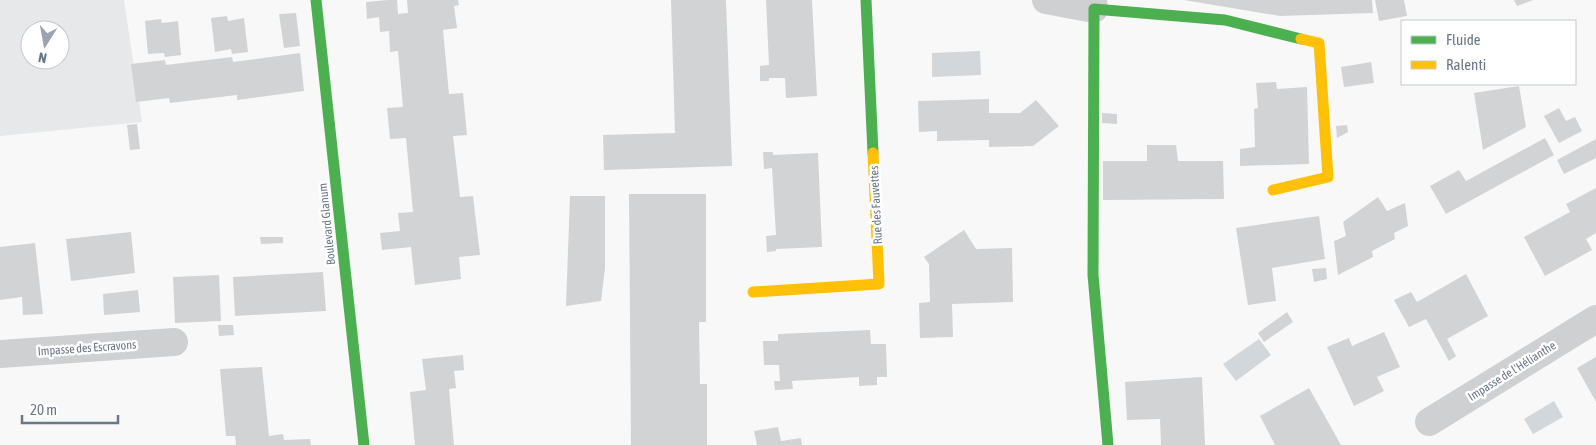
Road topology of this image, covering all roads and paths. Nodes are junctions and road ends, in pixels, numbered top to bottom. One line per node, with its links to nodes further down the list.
1 (316, 0): 11 (street, Boulevard Glanum)
2 (866, 0): 6 (street, Rue des Fauvettes)
3 (1046, 0): 4 (street)
4 (1094, 5): 5 (street); 12 (street)
5 (1273, 190)
6 (753, 292)
7 (1596, 319): 10 (street, Impasse de l'Hélianthe)
8 (174, 342): 9 (street, Impasse des Escravons)
9 (0, 354)
10 (1429, 422)
11 (364, 445)
12 (1108, 445)

